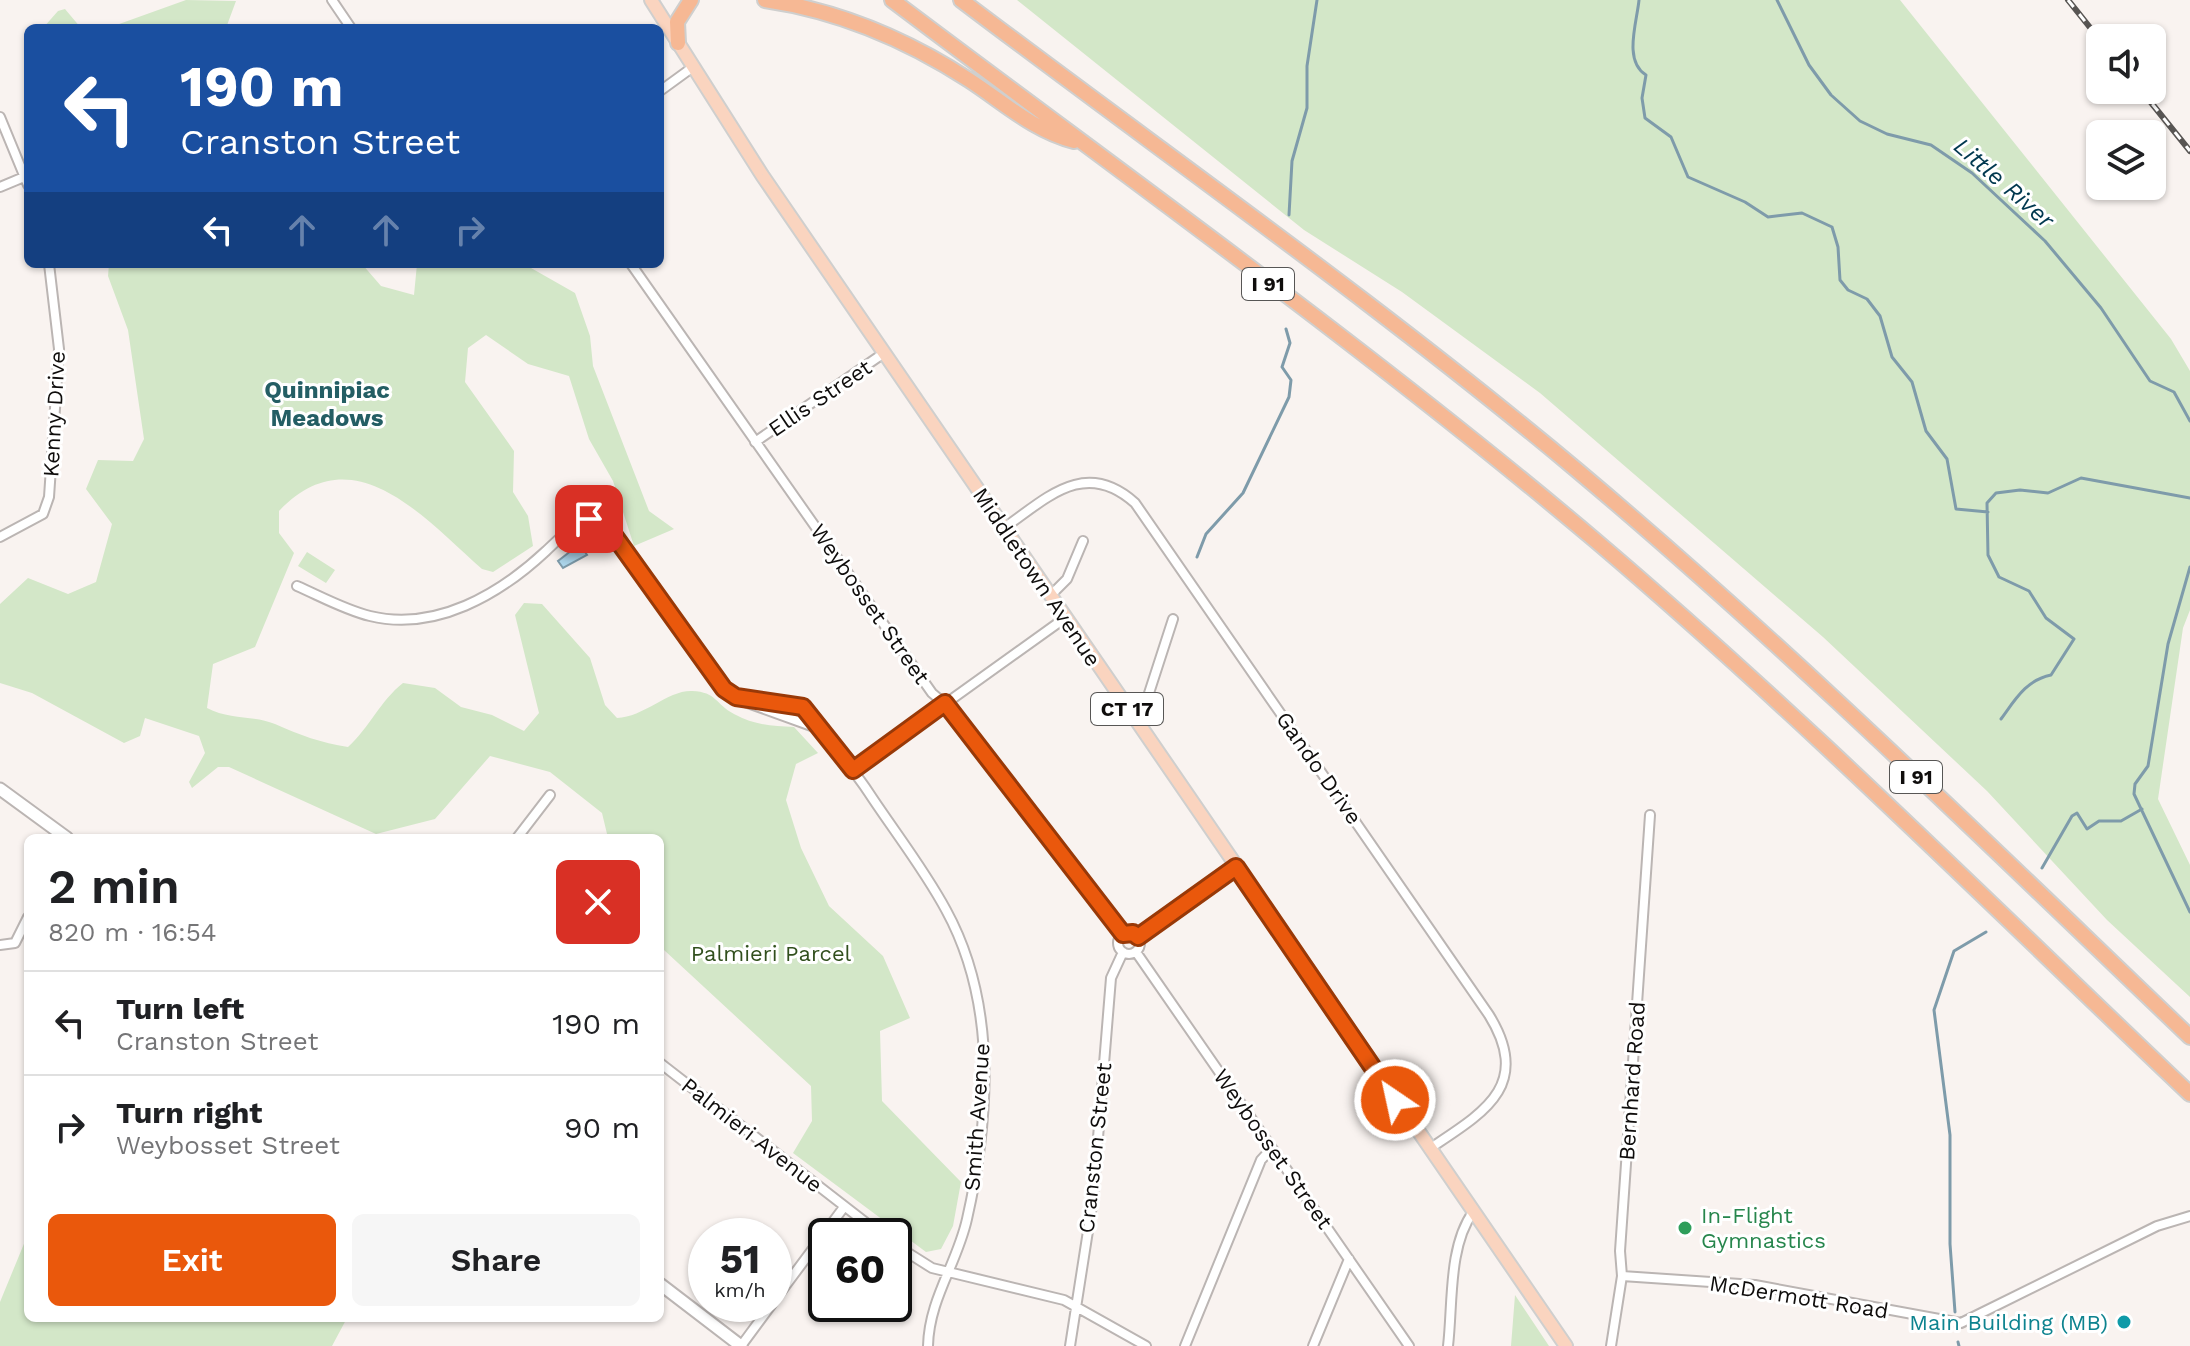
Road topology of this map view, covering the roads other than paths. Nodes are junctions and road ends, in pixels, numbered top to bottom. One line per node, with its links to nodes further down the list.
1 (332, 0): 7 (street)
2 (651, 0): 8 (main road, Middletown Avenue / CT 17)
3 (691, 0): 8 (highway)
4 (765, 0): 12 (highway)
5 (892, 0): 12 (highway, I 91)
6 (961, 0): 42 (highway, I 91)
7 (348, 24)
8 (678, 43): 9 (main road, Middletown Avenue / CT 17)
9 (693, 67): 10 (street); 18 (main road, Middletown Avenue / CT 17)
10 (664, 88)
11 (0, 117): 13 (street)
12 (1082, 143): 44 (highway, I 91)
13 (24, 176)
14 (24, 181): 15 (street)
15 (0, 187)
16 (49, 268): 21 (street, Kenny Drive)
17 (634, 268): 19 (street, Weybosset Street)
18 (884, 353): 19 (street, Ellis Street); 20 (main road, Middletown Avenue / CT 17)
19 (755, 442): 27 (street, Weybosset Street)
20 (1004, 528): 24 (main road, Middletown Avenue / CT 17); 46 (street, Gando Drive)
21 (0, 537)
22 (1083, 541): 24 (street)
23 (297, 586): 29 (street, Smith Avenue)
24 (1050, 596): 25 (main road, Middletown Avenue / CT 17)
25 (1065, 618): 27 (street); 28 (main road, Middletown Avenue / CT 17)
26 (1173, 619): 28 (street)
27 (945, 703): 29 (street); 37 (street, Weybosset Street)
28 (1138, 725): 35 (main road, Middletown Avenue / CT 17)
29 (853, 770): 53 (street, Smith Avenue)
30 (0, 789): 33 (main road)
31 (550, 795): 34 (street)
32 (1650, 815): 54 (street, Bernhard Road)
33 (62, 834)
34 (520, 834)
35 (1236, 867): 38 (street); 46 (main road, Middletown Avenue / CT 17)
36 (24, 925): 39 (street)
37 (1123, 934): 38 (street); 40 (street)
38 (1138, 937): 41 (street)
39 (0, 945)
40 (1123, 952): 41 (street); 57 (street, Cranston Street)
41 (1136, 952): 45 (street, Weybosset Street)
42 (2190, 1037)
43 (664, 1066): 47 (street, Palmieri Avenue)
44 (2190, 1094)
45 (1272, 1148): 52 (street, Weybosset Street); 63 (street)
46 (1429, 1149): 48 (main road, Middletown Avenue / CT 17)
47 (844, 1207): 50 (street, Palmieri Avenue); 55 (street)
48 (1473, 1212): 66 (street); 67 (main road, Middletown Avenue / CT 17)
49 (2190, 1216): 54 (street, McDermott Road)
50 (859, 1218)
51 (912, 1258): 53 (street)
52 (1349, 1259): 64 (street); 65 (street, Weybosset Street)
53 (946, 1272): 57 (street); 60 (street, Smith Avenue)
54 (1622, 1276): 68 (street, Bernhard Road)
55 (792, 1277)
56 (664, 1287): 59 (main road)
57 (1075, 1305): 61 (street, Cranston Street); 62 (street)
58 (759, 1322): 59 (street)
59 (741, 1346)
60 (928, 1346)
61 (1070, 1346)
62 (1146, 1346)
63 (1185, 1346)
64 (1313, 1346)
65 (1409, 1346)
66 (1448, 1346)
67 (1566, 1346)
68 (1611, 1346)

